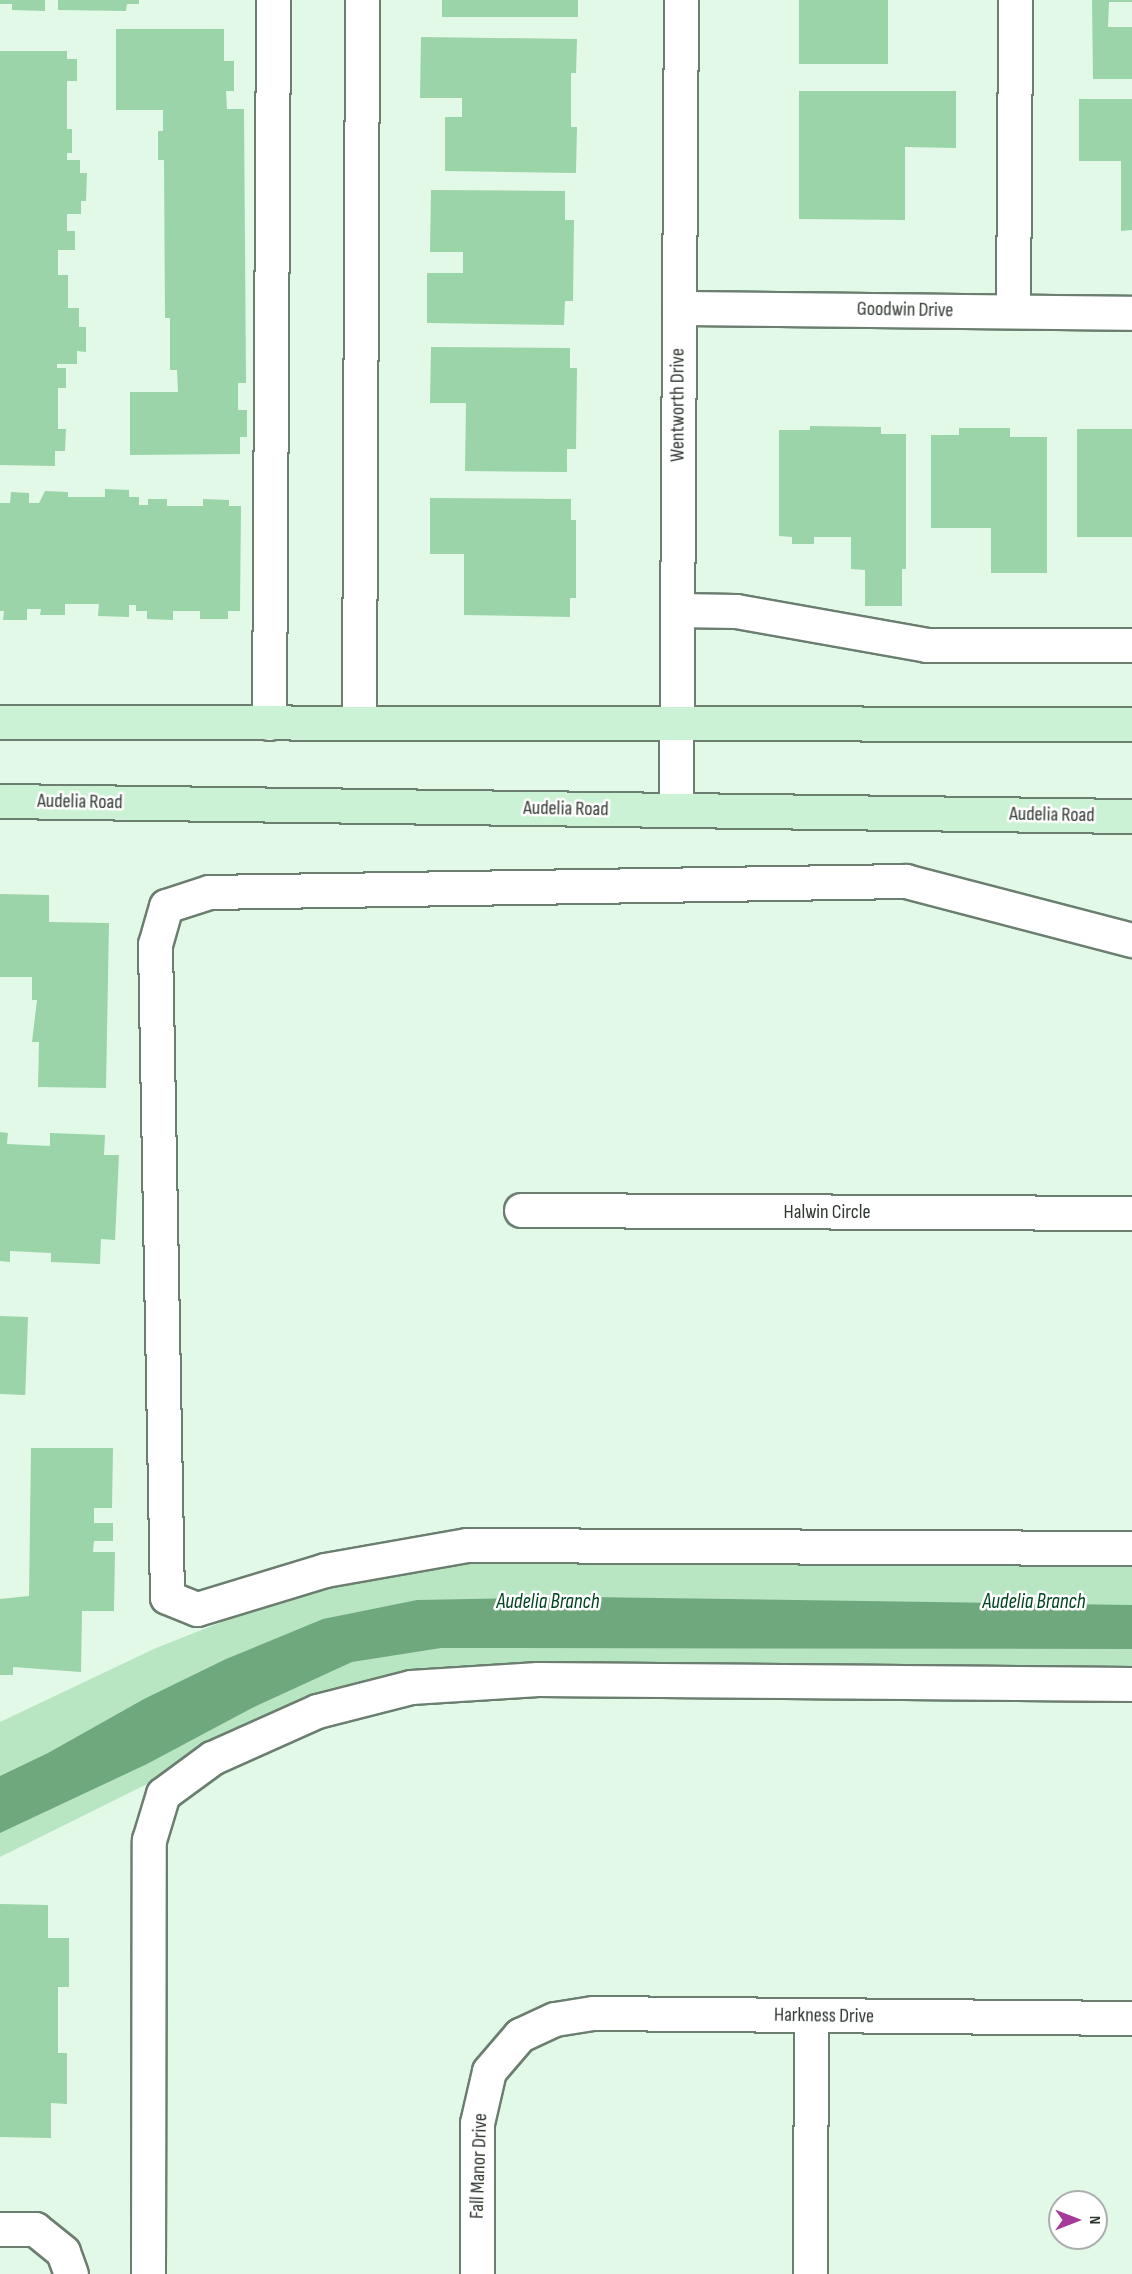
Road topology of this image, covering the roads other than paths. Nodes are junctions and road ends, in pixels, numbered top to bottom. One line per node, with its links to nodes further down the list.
1 (273, 0): 11 (street)
2 (362, 0): 12 (street)
3 (681, 0): 5 (street, Wentworth Drive)
4 (1015, 0): 6 (street)
5 (679, 308): 6 (street, Goodwin Drive); 8 (street, Wentworth Drive)
6 (1013, 311): 7 (street, Goodwin Drive)
7 (1132, 313)
8 (677, 610): 9 (street); 13 (street, Wentworth Drive)
9 (1132, 645)
10 (0, 722): 11 (main road)
11 (269, 723): 12 (main road)
12 (359, 723): 13 (main road)
13 (677, 723): 14 (main road); 16 (street, Wentworth Drive)
14 (1132, 724)
15 (0, 801): 16 (main road, Audelia Road)
16 (676, 810): 17 (main road, Audelia Road)
17 (1132, 816)
18 (1132, 940): 21 (street)
19 (521, 1210): 20 (street, Halwin Circle)
20 (1132, 1213)
21 (1132, 1548)
22 (1132, 1684): 28 (street)
23 (811, 2016): 24 (street, Harkness Drive); 25 (street, Harkness Drive); 30 (street)
24 (1132, 2018)
25 (520, 2036): 29 (street, Fall Manor Drive)
26 (0, 2229): 27 (street)
27 (72, 2274)
28 (148, 2274)
29 (477, 2274)
30 (810, 2274)

